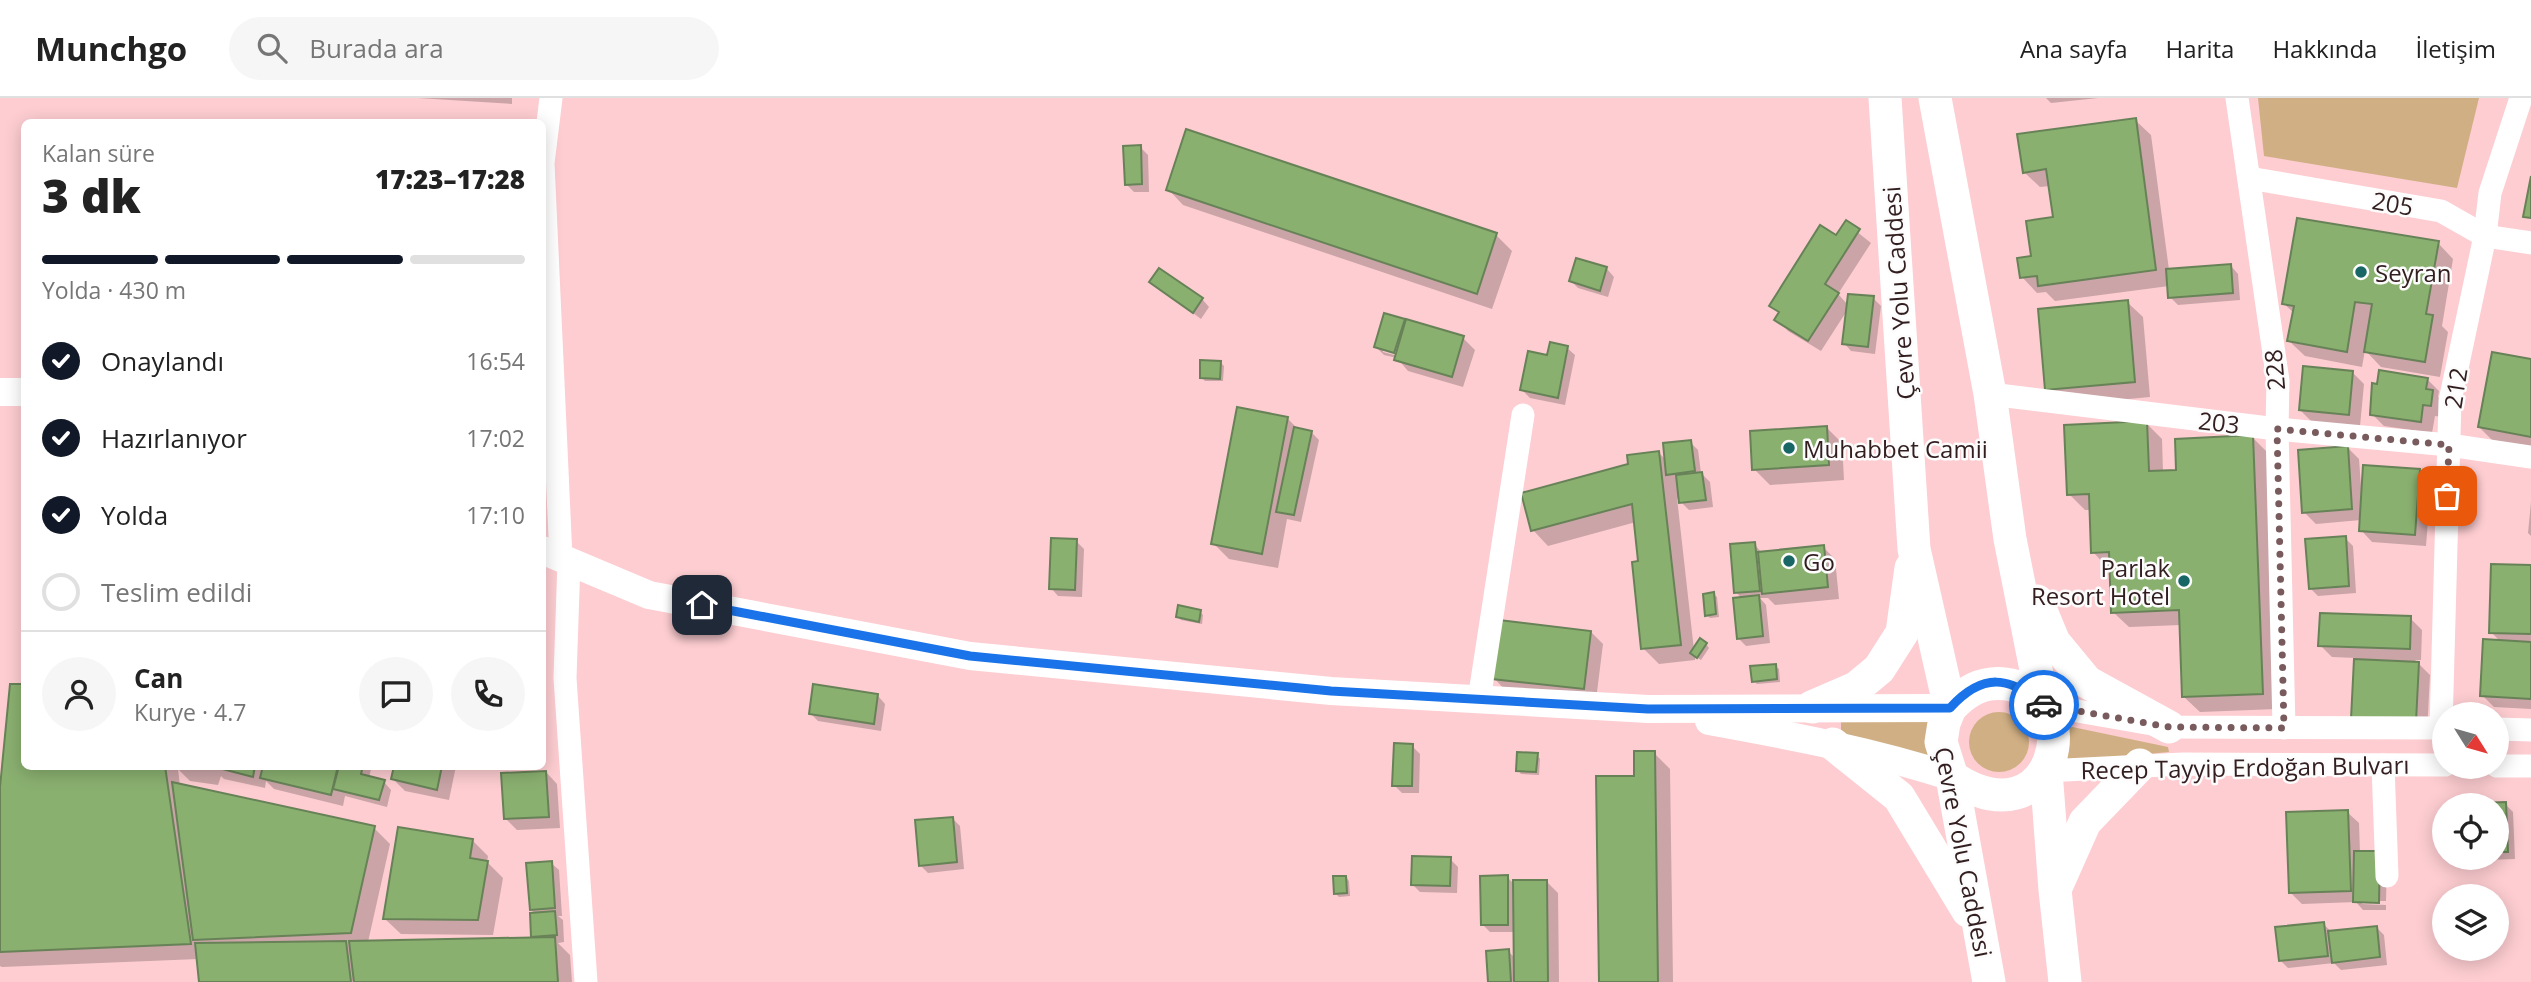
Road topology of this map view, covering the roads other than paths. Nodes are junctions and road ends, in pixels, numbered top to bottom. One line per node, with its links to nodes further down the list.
1 (551, 98): 6 (street)
2 (1885, 98): 19 (highway, Çevre Yolu Caddesi)
3 (1935, 98): 13 (highway)
4 (2238, 98): 7 (street, 228)
5 (2521, 98): 8 (street, 212)
6 (546, 139)
7 (2249, 178): 8 (street, 205); 15 (street, 228)
8 (2485, 236): 10 (street, 205); 16 (street, 212)
9 (546, 242): 20 (street)
10 (2531, 243)
11 (0, 392): 12 (main road)
12 (21, 392)
13 (1990, 394): 15 (street, 203); 18 (highway)
14 (1523, 415): 21 (street)
15 (2277, 429): 16 (street, 203); 28 (street, 228)
16 (2449, 445): 17 (street, 203); 22 (street, 212)
17 (2531, 457)
18 (2010, 539): 23 (highway); 27 (highway)
19 (1914, 549): 24 (highway); 25 (highway, Çevre Yolu Caddesi)
20 (558, 556): 21 (main road); 43 (street)
21 (1479, 700): 26 (main road)
22 (2444, 702)
23 (2043, 705): 25 (highway); 27 (street, Recep Tayyip Erdoğan Bulvarı); 38 (highway)
24 (1812, 707): 25 (main road); 26 (main road)
25 (1950, 708): 39 (highway, Çevre Yolu Caddesi)
26 (1648, 709): 32 (main road)
27 (2169, 727): 28 (street, Recep Tayyip Erdoğan Bulvarı)
28 (2284, 728): 29 (street, Recep Tayyip Erdoğan Bulvarı)
29 (2432, 728)
30 (2510, 729): 31 (street)
31 (2531, 730)
32 (1833, 744): 39 (main road); 42 (highway)
33 (2140, 765): 34 (street, Recep Tayyip Erdoğan Bulvarı); 38 (street, Recep Tayyip Erdoğan Bulvarı); 41 (highway)
34 (2384, 765): 35 (street, Recep Tayyip Erdoğan Bulvarı); 40 (street)
35 (2432, 765)
36 (2510, 766): 37 (street)
37 (2531, 766)
38 (2046, 771): 39 (highway); 41 (highway)
39 (1952, 777): 42 (highway, Çevre Yolu Caddesi)
40 (2387, 876)
41 (2055, 890): 45 (highway)
42 (1979, 930): 44 (highway, Çevre Yolu Caddesi)
43 (586, 982)
44 (1989, 982)
45 (2065, 982)

